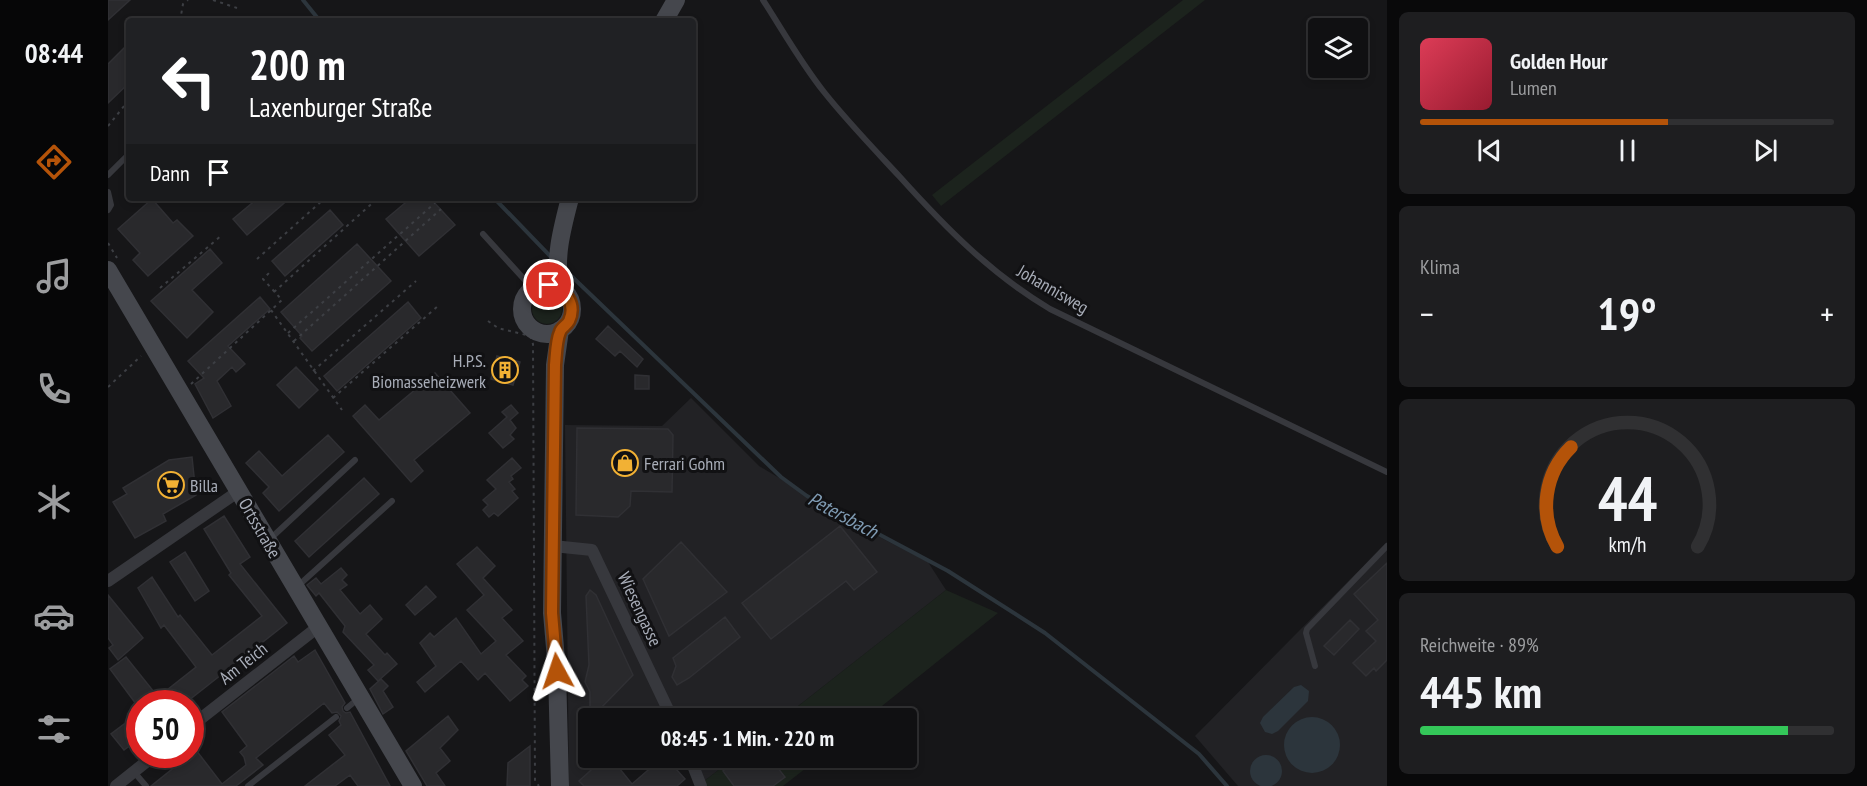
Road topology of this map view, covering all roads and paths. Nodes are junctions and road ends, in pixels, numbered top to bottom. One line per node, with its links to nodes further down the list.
1 (188, 0): 6 (path)
2 (213, 0): 5 (path)
3 (676, 0): 7 (main road)
4 (763, 0): 41 (lane, Johannisweg)
5 (237, 8)
6 (181, 18)
7 (666, 18)
8 (126, 104): 9 (path)
9 (108, 126)
10 (126, 157): 11 (lane)
11 (108, 175)
12 (108, 192): 18 (lane)
13 (322, 201): 21 (path)
14 (375, 201): 27 (path)
15 (569, 201): 26 (main road)
16 (435, 203): 32 (path)
17 (441, 209): 33 (path)
18 (108, 210)
19 (483, 234): 26 (lane)
20 (222, 235): 25 (path)
21 (257, 259)
22 (108, 270): 42 (main road, Ortsstraße)
23 (270, 272): 27 (path)
24 (416, 281): 35 (path)
25 (160, 288)
26 (546, 288): 31 (main road); 31 (main road)
27 (274, 292): 29 (path)
28 (438, 306): 38 (path)
29 (271, 310): 32 (path); 36 (path)
30 (488, 321): 61 (path)
31 (552, 332): 45 (main road)
32 (288, 333): 33 (path)
33 (294, 341): 35 (path)
34 (147, 352): 37 (path)
35 (313, 371): 38 (path)
36 (190, 385)
37 (108, 387)
38 (333, 398): 39 (path)
39 (342, 410)
40 (355, 460): 44 (lane)
41 (1387, 472)
42 (239, 491): 44 (main road, Ortsstraße); 47 (street)
43 (392, 501): 48 (lane)
44 (268, 541): 48 (main road, Ortsstraße)
45 (553, 546): 51 (street, Wiesengasse); 62 (main road)
46 (1387, 546): 50 (lane)
47 (108, 581)
48 (296, 588): 49 (main road, Ortsstraße)
49 (318, 627): 52 (street, Am Teich); 60 (main road, Ortsstraße)
50 (1315, 666)
51 (667, 708)
52 (204, 716)
53 (336, 717): 59 (lane)
54 (139, 768): 56 (street)
55 (694, 768): 63 (street)
56 (134, 772): 57 (street); 58 (lane)
57 (116, 786)
58 (146, 786)
59 (248, 786)
60 (413, 786)
61 (539, 786)
62 (560, 786)
63 (701, 786)

